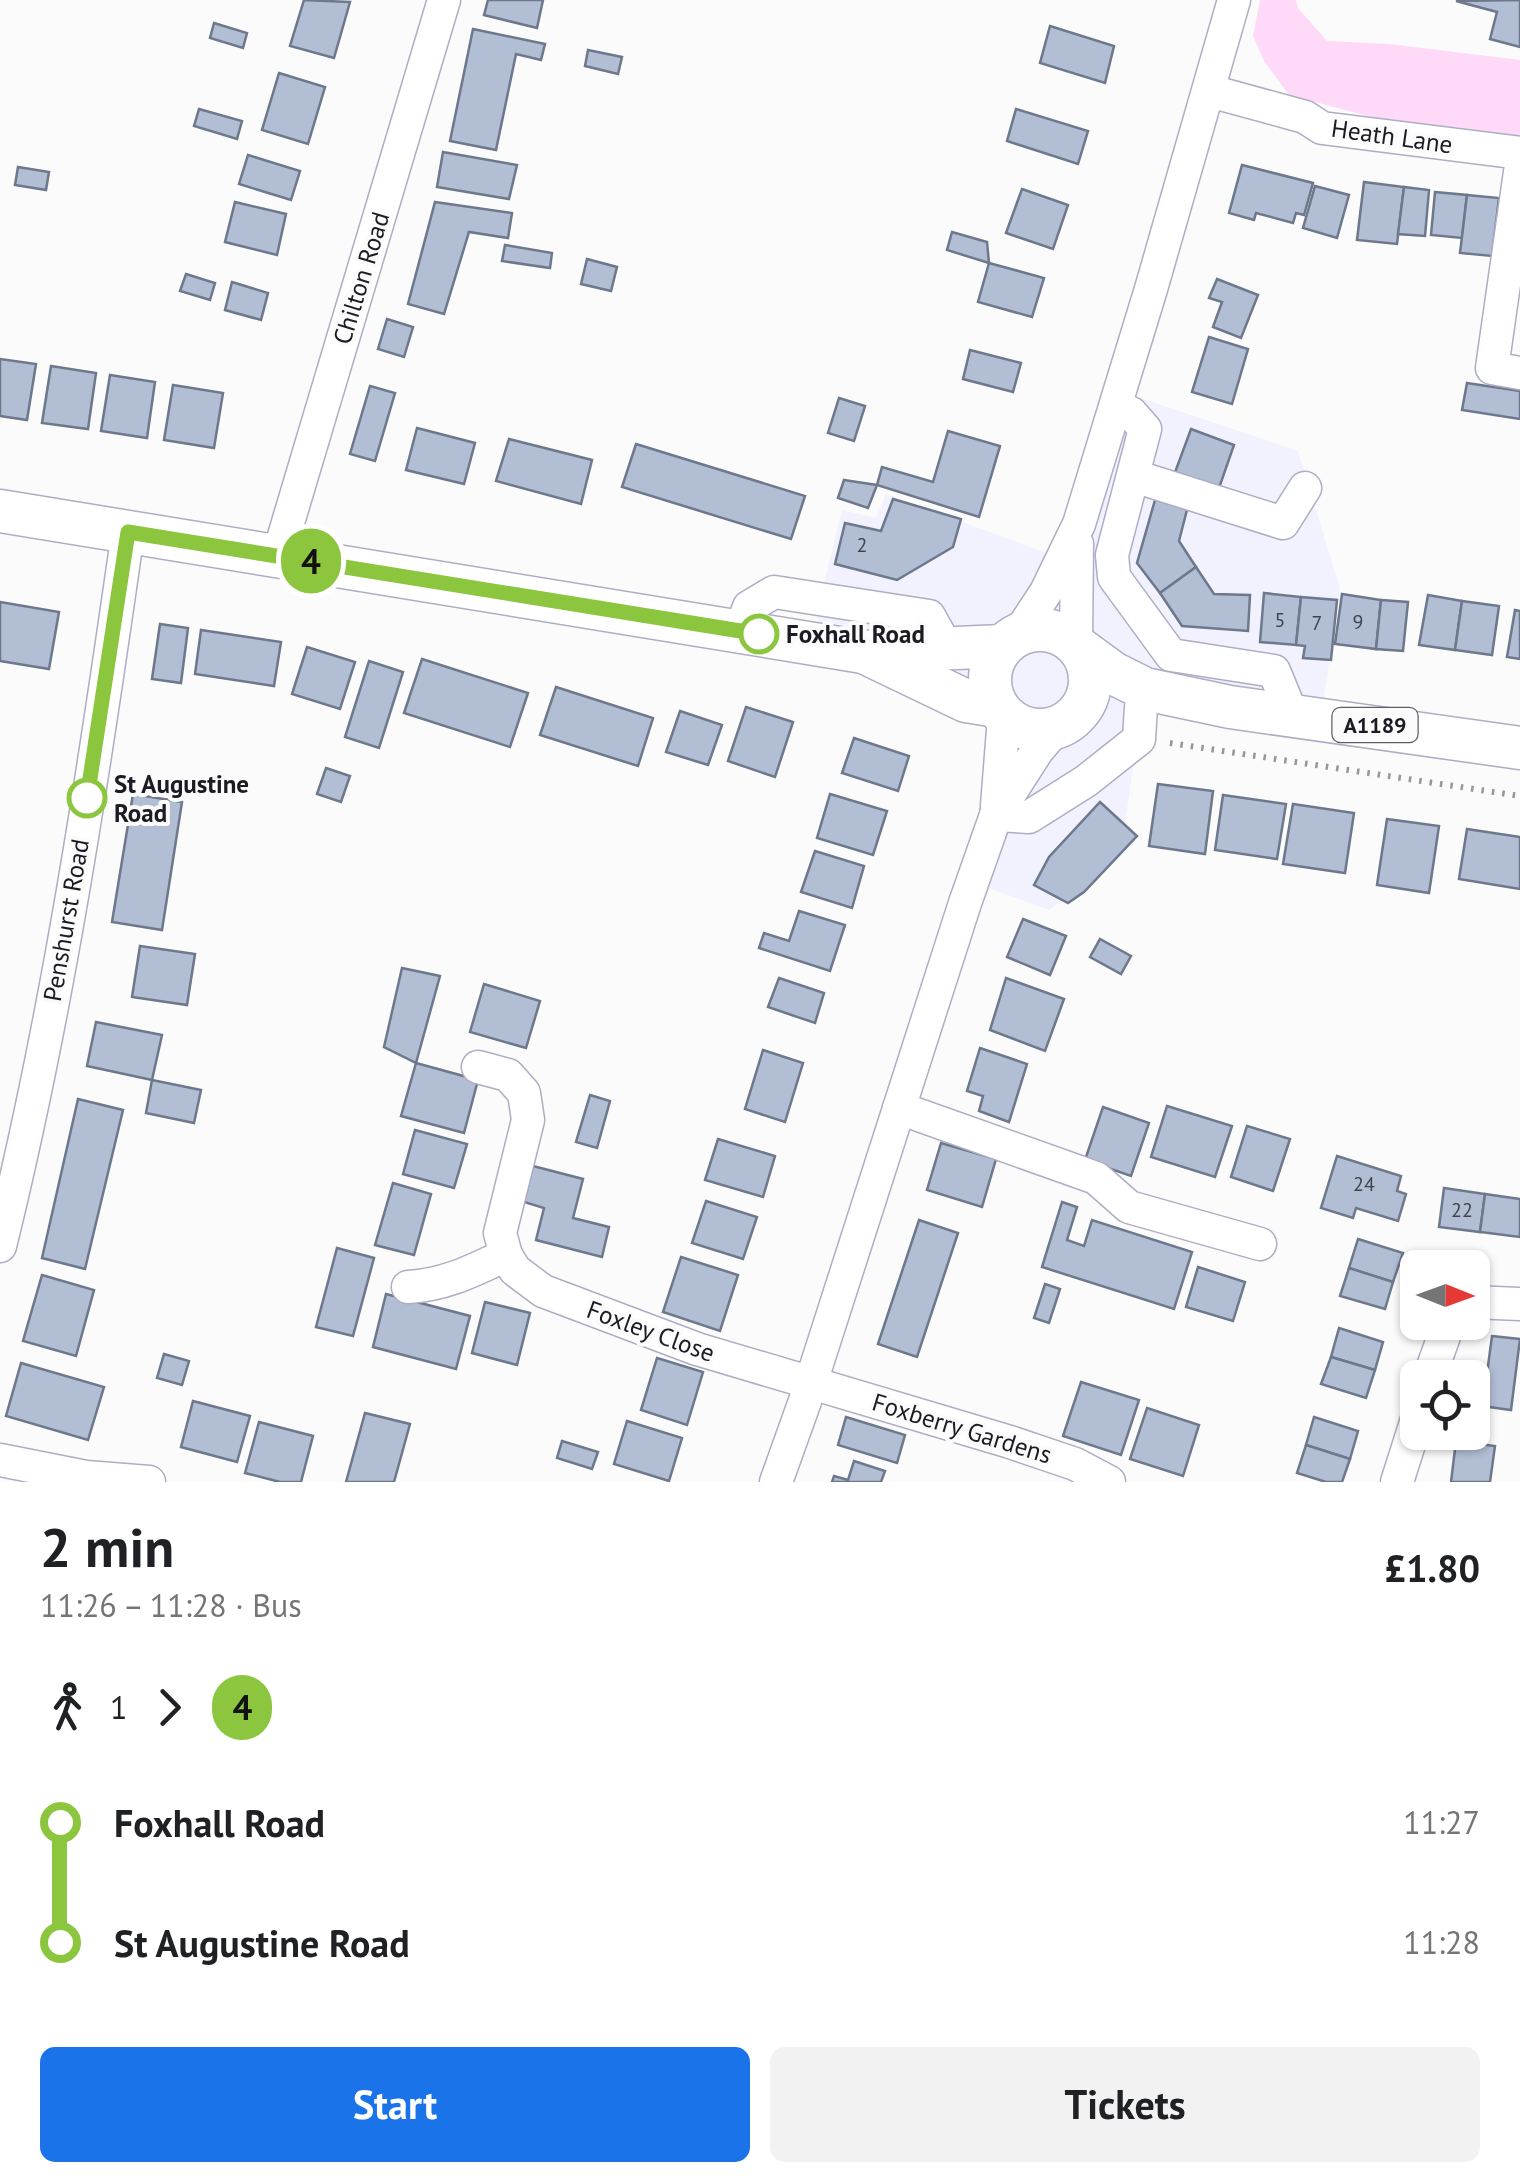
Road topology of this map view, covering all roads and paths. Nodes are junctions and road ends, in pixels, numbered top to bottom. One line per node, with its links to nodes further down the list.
1 (444, 0): 13 (street, Chilton Road)
2 (1234, 0): 3 (street)
3 (1210, 91): 4 (street, Heath Lane); 7 (street)
4 (1520, 153)
5 (1520, 172): 6 (street)
6 (1520, 373)
7 (1116, 406): 8 (street); 11 (street)
8 (1134, 476): 9 (street); 21 (street)
9 (1305, 488)
10 (0, 511): 12 (main road)
11 (1079, 524): 15 (street); 16 (street)
12 (128, 532): 13 (main road); 29 (street, Penshurst Road)
13 (278, 556): 14 (main road)
14 (740, 631): 17 (street); 18 (main road)
15 (1010, 641): 16 (main road); 17 (main road); 20 (main road)
16 (1078, 647): 19 (main road); 22 (main road)
17 (948, 650): 18 (main road)
18 (863, 652): 20 (main road)
19 (1230, 706): 21 (main road, A1189); 23 (main road, A1189)
20 (1001, 712): 22 (main road); 26 (street)
21 (1292, 715): 24 (main road, A1189)
22 (1065, 722): 23 (main road, A1189); 26 (street)
23 (1140, 723): 25 (path); 26 (street)
24 (1520, 748)
25 (1520, 796)
26 (996, 815): 28 (street)
27 (478, 1067): 32 (street)
28 (899, 1108): 30 (street); 36 (street)
29 (12, 1146): 31 (street, Penshurst Road)
30 (1260, 1244)
31 (0, 1246)
32 (506, 1255): 33 (street); 36 (street, Foxley Close)
33 (408, 1287)
34 (1490, 1303): 35 (street)
35 (1520, 1304)
36 (812, 1381): 40 (street); 41 (street, Foxberry Gardens)
37 (1407, 1450): 42 (street)
38 (0, 1460): 39 (street)
39 (150, 1482)
40 (776, 1482)
41 (1109, 1482)
42 (1397, 1482)

